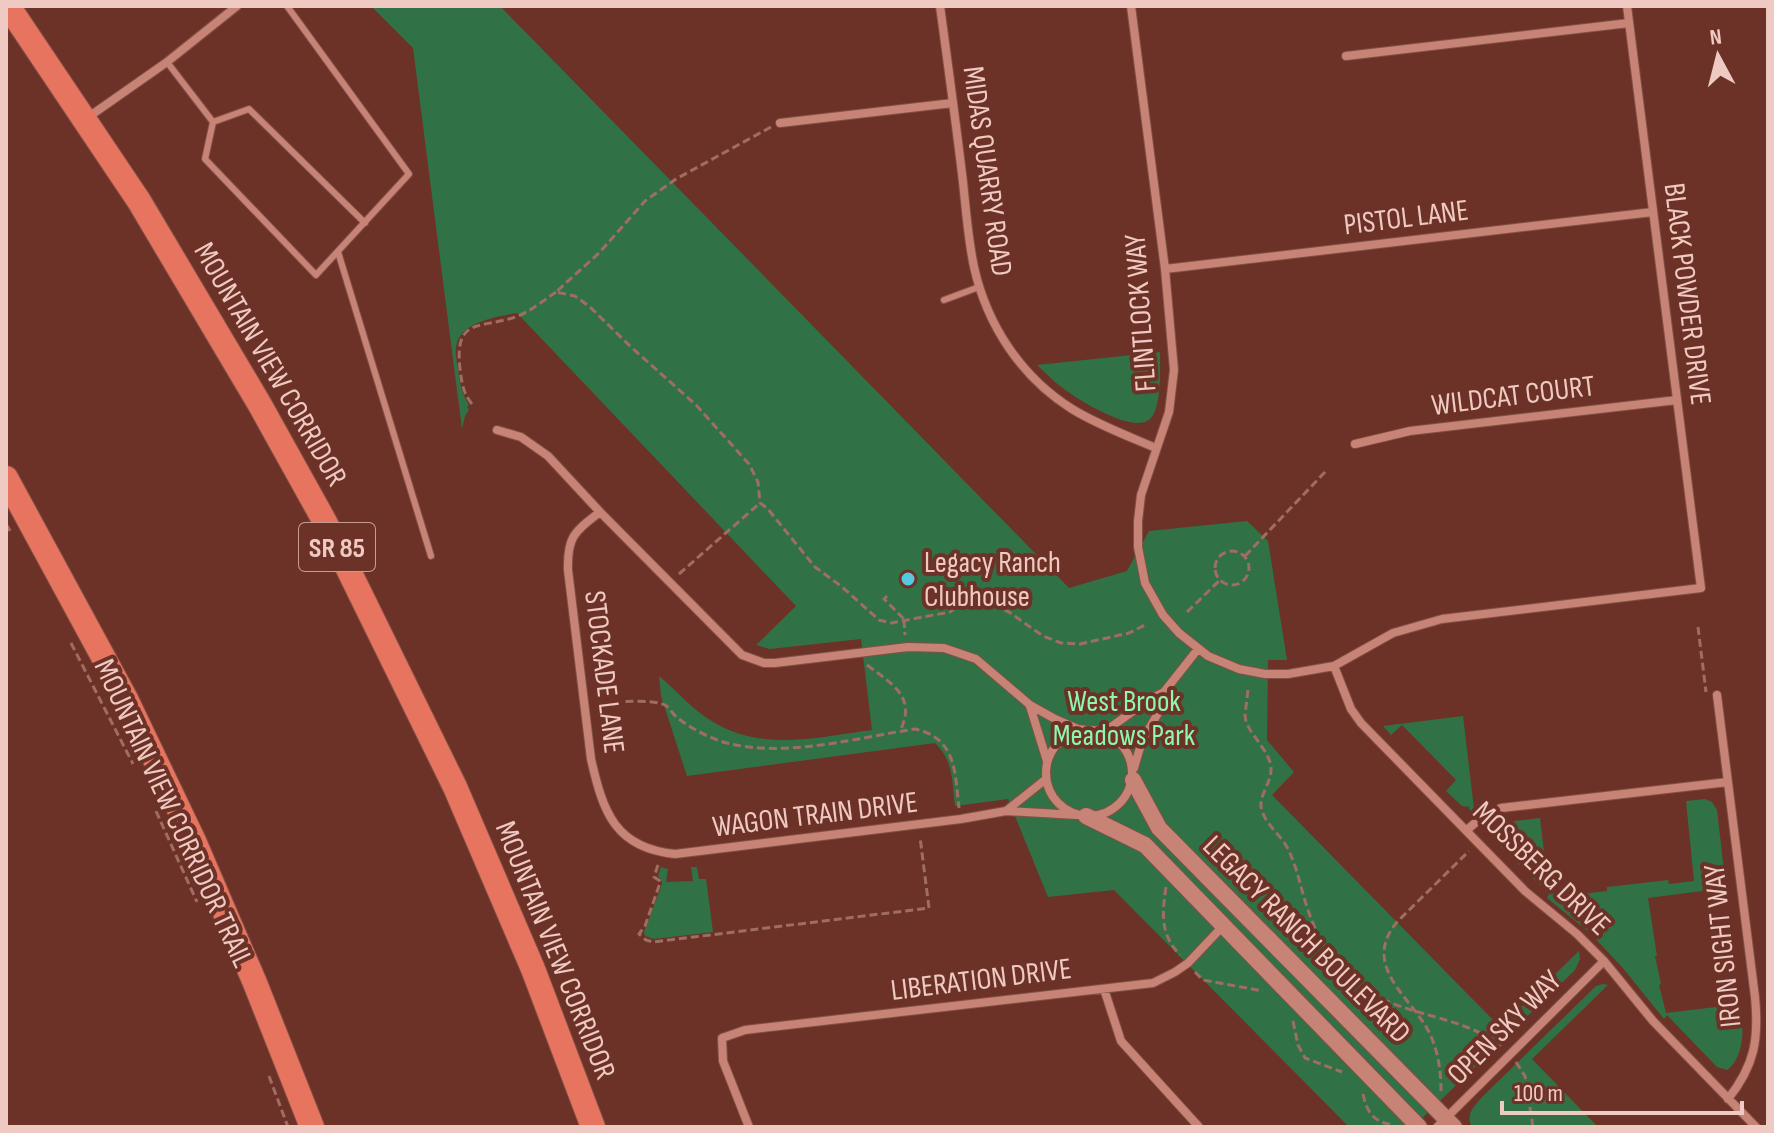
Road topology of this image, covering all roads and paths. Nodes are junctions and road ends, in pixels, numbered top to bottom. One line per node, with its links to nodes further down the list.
1 (8, 6): 11 (highway, MOUNTAIN VIEW CORRIDOR / SR 85)
2 (237, 6): 9 (street)
3 (287, 6): 15 (lane)
4 (940, 6): 10 (street, MIDAS QUARRY ROAD)
5 (1131, 6): 17 (street, FLINTLOCK WAY)
6 (1627, 6): 7 (street, BLACK POWDER DRIVE)
7 (1629, 23): 8 (street); 14 (street, BLACK POWDER DRIVE)
8 (1346, 56)
9 (167, 62): 11 (street); 12 (lane)
10 (953, 103): 13 (street); 18 (street, MIDAS QUARRY ROAD)
11 (85, 119): 91 (highway, MOUNTAIN VIEW CORRIDOR / SR 85)
12 (213, 122): 15 (lane); 16 (lane)
13 (780, 123): 19 (path)
14 (1653, 212): 17 (street, PISTOL LANE); 21 (street, BLACK POWDER DRIVE)
15 (365, 223): 16 (lane)
16 (338, 252): 32 (lane)
17 (1165, 269): 25 (street, FLINTLOCK WAY)
18 (979, 287): 20 (lane); 25 (street, MIDAS QUARRY ROAD)
19 (556, 292): 22 (path); 28 (path)
20 (944, 300)
21 (1677, 400): 24 (street, WILDCAT COURT); 36 (street, BLACK POWDER DRIVE)
22 (472, 404)
23 (497, 430): 29 (street)
24 (1355, 444)
25 (1156, 448): 44 (street, FLINTLOCK WAY)
26 (1326, 471): 33 (path)
27 (6, 478): 90 (highway)
28 (760, 503): 34 (path); 39 (path)
29 (600, 512): 52 (street); 67 (street, STOCKADE LANE)
30 (6, 524): 31 (path)
31 (13, 536)
32 (431, 556)
33 (1245, 556): 35 (path); 35 (path)
34 (679, 574)
35 (1220, 580): 38 (path)
36 (1701, 588): 46 (street, FLINTLOCK WAY)
37 (887, 596): 39 (path)
38 (1187, 612)
39 (904, 620): 40 (path); 42 (path)
40 (1147, 624)
41 (1698, 627): 51 (path)
42 (905, 635)
43 (68, 636): 57 (path, MOUNTAIN VIEW CORRIDOR TRAIL)
44 (1198, 649): 46 (street, FLINTLOCK WAY); 49 (street)
45 (867, 665): 54 (path)
46 (1334, 666): 65 (street, MOSSBERG DRIVE)
47 (592, 674): 54 (path)
48 (1248, 690): 78 (path)
49 (1164, 692): 55 (street); 58 (street)
50 (1717, 695): 60 (street, IRON SIGHT WAY)
51 (1706, 696)
52 (1030, 705): 53 (street); 56 (street)
53 (1087, 730): 55 (street); 56 (street)
54 (900, 731): 62 (path)
55 (1104, 732): 58 (street)
56 (1047, 761): 59 (street)
57 (137, 771)
58 (1133, 776): 64 (street); 88 (street, LEGACY RANCH BOULEVARD)
59 (1046, 779): 63 (street, WAGON TRAIN DRIVE); 64 (street)
60 (1728, 782): 65 (street); 86 (street, IRON SIGHT WAY)
61 (150, 799): 71 (path, MOUNTAIN VIEW CORRIDOR TRAIL)
62 (959, 808)
63 (1006, 811): 64 (street, WAGON TRAIN DRIVE); 67 (street, WAGON TRAIN DRIVE)
64 (1082, 816): 72 (street, LEGACY RANCH BOULEVARD)
65 (1467, 830): 68 (street, MOSSBERG DRIVE)
66 (920, 837): 69 (path)
67 (631, 841)
68 (1479, 842): 74 (street, MOSSBERG DRIVE); 78 (path)
69 (658, 865)
70 (1166, 885): 73 (path)
71 (196, 900)
72 (1224, 924): 76 (street, LIBERATION DRIVE); 94 (street, LEGACY RANCH BOULEVARD)
73 (1172, 947)
74 (1604, 961): 86 (street, MOSSBERG DRIVE); 88 (street, OPEN SKY WAY)
75 (1199, 976): 77 (path)
76 (1104, 989): 92 (street, LIBERATION DRIVE); 93 (street)
77 (1274, 996)
78 (1415, 1012): 80 (path); 85 (path)
79 (1290, 1013): 83 (path)
80 (1496, 1043)
81 (1519, 1066): 95 (path)
82 (267, 1071): 89 (path)
83 (1348, 1075)
84 (1361, 1086): 87 (path)
85 (1440, 1096)
86 (1728, 1099): 96 (street, MOSSBERG DRIVE)
87 (1391, 1125)
88 (1443, 1125)
89 (288, 1127)
90 (312, 1127)
91 (593, 1127)
92 (749, 1127)
93 (1199, 1127)
94 (1419, 1127)
95 (1533, 1127)
96 (1756, 1127)

